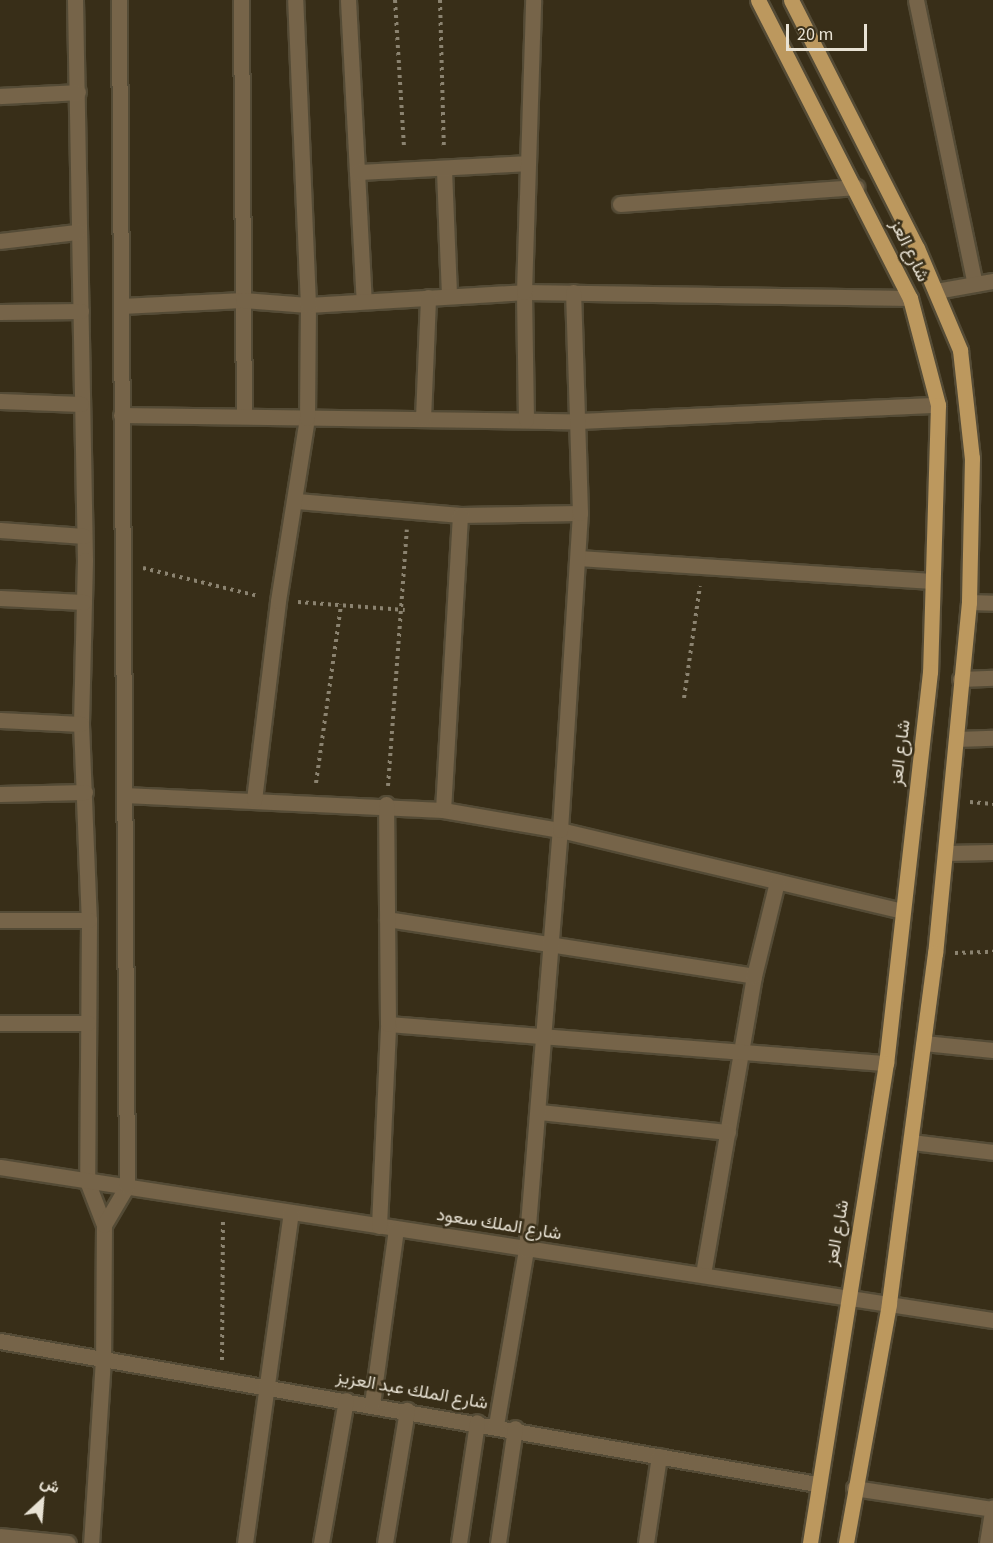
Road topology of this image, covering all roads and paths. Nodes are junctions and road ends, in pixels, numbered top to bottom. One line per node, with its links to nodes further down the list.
1 (75, 0): 12 (street)
2 (119, 0): 33 (street)
3 (241, 0): 30 (street)
4 (295, 0): 32 (street)
5 (348, 0): 17 (street)
6 (395, 0): 15 (path)
7 (440, 0): 16 (path)
8 (533, 0): 14 (street)
9 (758, 0): 18 (main road, شارع العز)
10 (790, 0): 25 (main road, شارع العز)
11 (916, 0): 23 (street)
12 (78, 92): 13 (street); 20 (street)
13 (0, 96)
14 (527, 163): 16 (street); 24 (street)
15 (405, 169): 16 (street); 17 (street)
16 (444, 170): 27 (street)
17 (357, 172): 31 (street)
18 (856, 187): 19 (street); 29 (main road, شارع العز)
19 (620, 204)
20 (77, 232): 21 (street); 34 (street)
21 (0, 241)
22 (993, 281): 23 (street)
23 (975, 284): 25 (street)
24 (524, 291): 26 (street); 27 (street); 43 (street)
25 (936, 291): 58 (main road, شارع العز)
26 (573, 292): 29 (street); 44 (street)
27 (449, 295): 28 (street)
28 (428, 297): 31 (street); 42 (street)
29 (910, 298): 38 (main road, شارع العز)
30 (243, 300): 32 (street); 33 (street); 39 (street)
31 (364, 301): 32 (street)
32 (308, 305): 41 (street)
33 (121, 306): 40 (street)
34 (81, 311): 35 (street); 37 (street)
35 (0, 312)
36 (0, 401): 37 (street)
37 (81, 404): 50 (street)
38 (938, 405): 44 (street); 54 (main road, شارع العز)
39 (244, 414): 40 (street); 41 (street)
40 (121, 415): 52 (street)
41 (307, 418): 42 (street); 45 (street)
42 (423, 418): 43 (street)
43 (526, 420): 44 (street)
44 (579, 422): 47 (street)
45 (297, 501): 46 (street); 56 (street)
46 (408, 512): 48 (street); 61 (path)
47 (580, 513): 48 (street); 51 (street)
48 (460, 516): 75 (street)
49 (0, 530): 50 (street)
50 (84, 536): 57 (street)
51 (578, 558): 53 (street); 76 (street)
52 (122, 563): 56 (path); 71 (street)
53 (703, 565): 54 (street); 64 (path)
54 (932, 581): 80 (main road, شارع العز)
55 (0, 598): 57 (street)
56 (278, 601): 60 (path); 72 (street)
57 (84, 602): 66 (street)
58 (969, 602): 59 (street); 63 (main road, شارع العز)
59 (993, 603)
60 (341, 605): 61 (path); 73 (path)
61 (405, 610): 74 (path)
62 (993, 678): 63 (street)
63 (960, 679): 68 (main road, شارع العز)
64 (684, 698)
65 (0, 720): 66 (street)
66 (81, 724): 69 (street)
67 (993, 738): 68 (street)
68 (956, 739): 78 (main road, شارع العز)
69 (85, 792): 70 (street); 83 (street)
70 (0, 794)
71 (124, 795): 72 (street); 102 (street)
72 (254, 800): 73 (street)
73 (314, 801): 74 (street)
74 (387, 804): 75 (street); 81 (street)
75 (443, 810): 76 (street)
76 (560, 830): 79 (street); 84 (street)
77 (993, 852): 78 (street)
78 (946, 853): 86 (main road, شارع العز)
79 (777, 882): 80 (street); 87 (street)
80 (902, 911): 95 (main road, شارع العز)
81 (387, 919): 84 (street); 90 (street)
82 (0, 920): 83 (street)
83 (89, 920): 89 (street)
84 (550, 944): 87 (street); 91 (street)
85 (993, 952): 86 (path)
86 (935, 953): 92 (main road, شارع العز)
87 (754, 976): 94 (street)
88 (0, 1023): 89 (street)
89 (88, 1023): 101 (street)
90 (388, 1024): 91 (street); 106 (street)
91 (544, 1033): 94 (street); 96 (street)
92 (924, 1042): 93 (street); 98 (main road, شارع العز)
93 (993, 1050)
94 (742, 1054): 95 (street); 97 (street)
95 (886, 1063): 110 (main road, شارع العز)
96 (540, 1112): 97 (street); 108 (street)
97 (728, 1132): 109 (street)
98 (912, 1142): 99 (street); 111 (main road, شارع العز)
99 (993, 1152)
100 (0, 1167): 101 (street, شارع الملك سعود)
101 (87, 1181): 102 (street, شارع الملك سعود); 105 (street)
102 (127, 1186): 103 (street, شارع الملك سعود); 105 (street)
103 (223, 1202): 104 (street, شارع الملك سعود); 115 (path)
104 (291, 1212): 106 (street, شارع الملك سعود); 116 (street)
105 (104, 1225): 114 (street)
106 (380, 1226): 107 (street, شارع الملك سعود)
107 (396, 1229): 108 (street, شارع الملك سعود); 118 (street)
108 (526, 1250): 109 (street, شارع الملك سعود); 121 (street)
109 (703, 1275): 110 (street, شارع الملك سعود)
110 (847, 1298): 111 (street, شارع الملك سعود); 124 (main road, شارع العز)
111 (889, 1304): 112 (street, شارع الملك سعود); 125 (main road, شارع العز)
112 (993, 1320)
113 (0, 1341): 114 (street, شارع الملك عبد العزيز)
114 (103, 1359): 115 (street, شارع الملك عبد العزيز); 129 (street)
115 (222, 1378): 116 (street, شارع الملك عبد العزيز)
116 (270, 1386): 117 (street, شارع الملك عبد العزيز); 130 (street)
117 (346, 1400): 118 (street, شارع الملك عبد العزيز); 131 (street)
118 (372, 1404): 119 (street, شارع الملك عبد العزيز)
119 (407, 1410): 120 (street, شارع الملك عبد العزيز); 132 (street)
120 (477, 1422): 121 (street, شارع الملك عبد العزيز); 133 (street)
121 (496, 1425): 122 (street, شارع الملك عبد العزيز)
122 (515, 1428): 123 (street, شارع الملك عبد العزيز); 134 (street)
123 (659, 1456): 124 (street, شارع الملك عبد العزيز); 135 (street)
124 (817, 1484): 136 (main road, شارع العز)
125 (854, 1488): 126 (street); 137 (main road, شارع العز)
126 (993, 1508): 138 (street)
127 (0, 1536): 128 (street)
128 (68, 1543)
129 (91, 1543)
130 (245, 1543)
131 (321, 1543)
132 (385, 1543)
133 (459, 1543)
134 (498, 1543)
135 (646, 1543)
136 (810, 1543)
137 (846, 1543)
138 (987, 1543)

